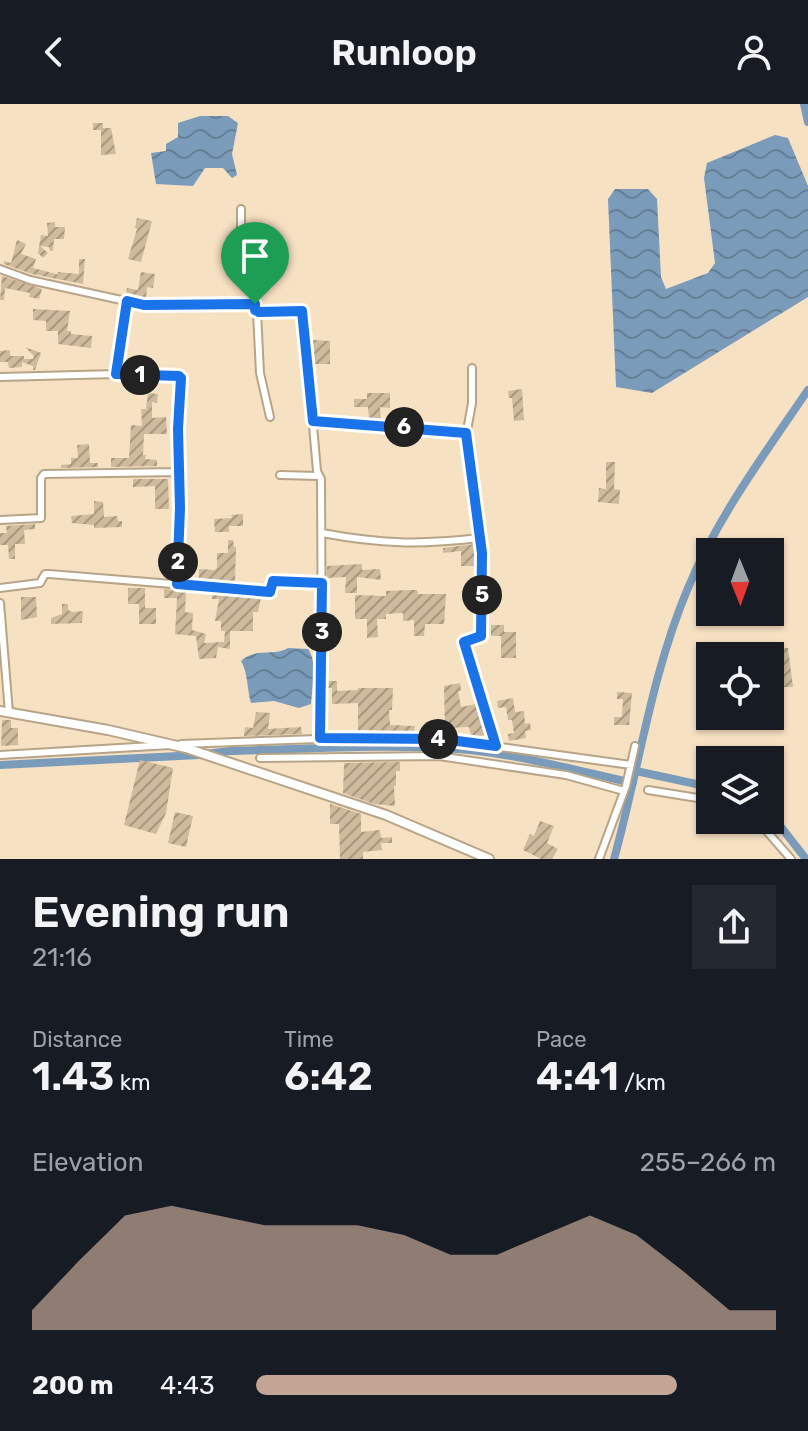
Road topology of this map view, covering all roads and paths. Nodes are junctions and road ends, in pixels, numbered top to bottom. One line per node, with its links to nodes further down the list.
1 (241, 209): 4 (street)
2 (0, 269): 3 (street)
3 (127, 301): 4 (street); 7 (street)
4 (255, 304): 5 (street)
5 (257, 312): 9 (street); 10 (street)
6 (472, 368): 11 (street)
7 (116, 374): 8 (street); 12 (street)
8 (0, 377)
9 (270, 417)
10 (313, 421): 11 (street); 14 (street)
11 (466, 433): 17 (street)
12 (178, 472): 15 (street); 19 (street)
13 (280, 475): 14 (street)
14 (319, 476): 16 (street)
15 (0, 520)
16 (322, 533): 17 (street); 18 (street)
17 (479, 538): 25 (street)
18 (322, 583): 19 (street); 23 (street)
19 (177, 584): 20 (street)
20 (0, 588)
21 (0, 603): 22 (street)
22 (5, 712): 24 (street)
23 (320, 738): 24 (street); 25 (street)
24 (176, 745): 27 (street); 34 (street)
25 (496, 746): 29 (street)
26 (635, 746): 29 (street)
27 (0, 755)
28 (260, 758): 30 (street)
29 (630, 769): 30 (street)
30 (625, 788): 35 (street)
31 (648, 790): 32 (street)
32 (696, 798)
33 (769, 834): 36 (street)
34 (489, 859)
35 (599, 859)
36 (791, 859)

